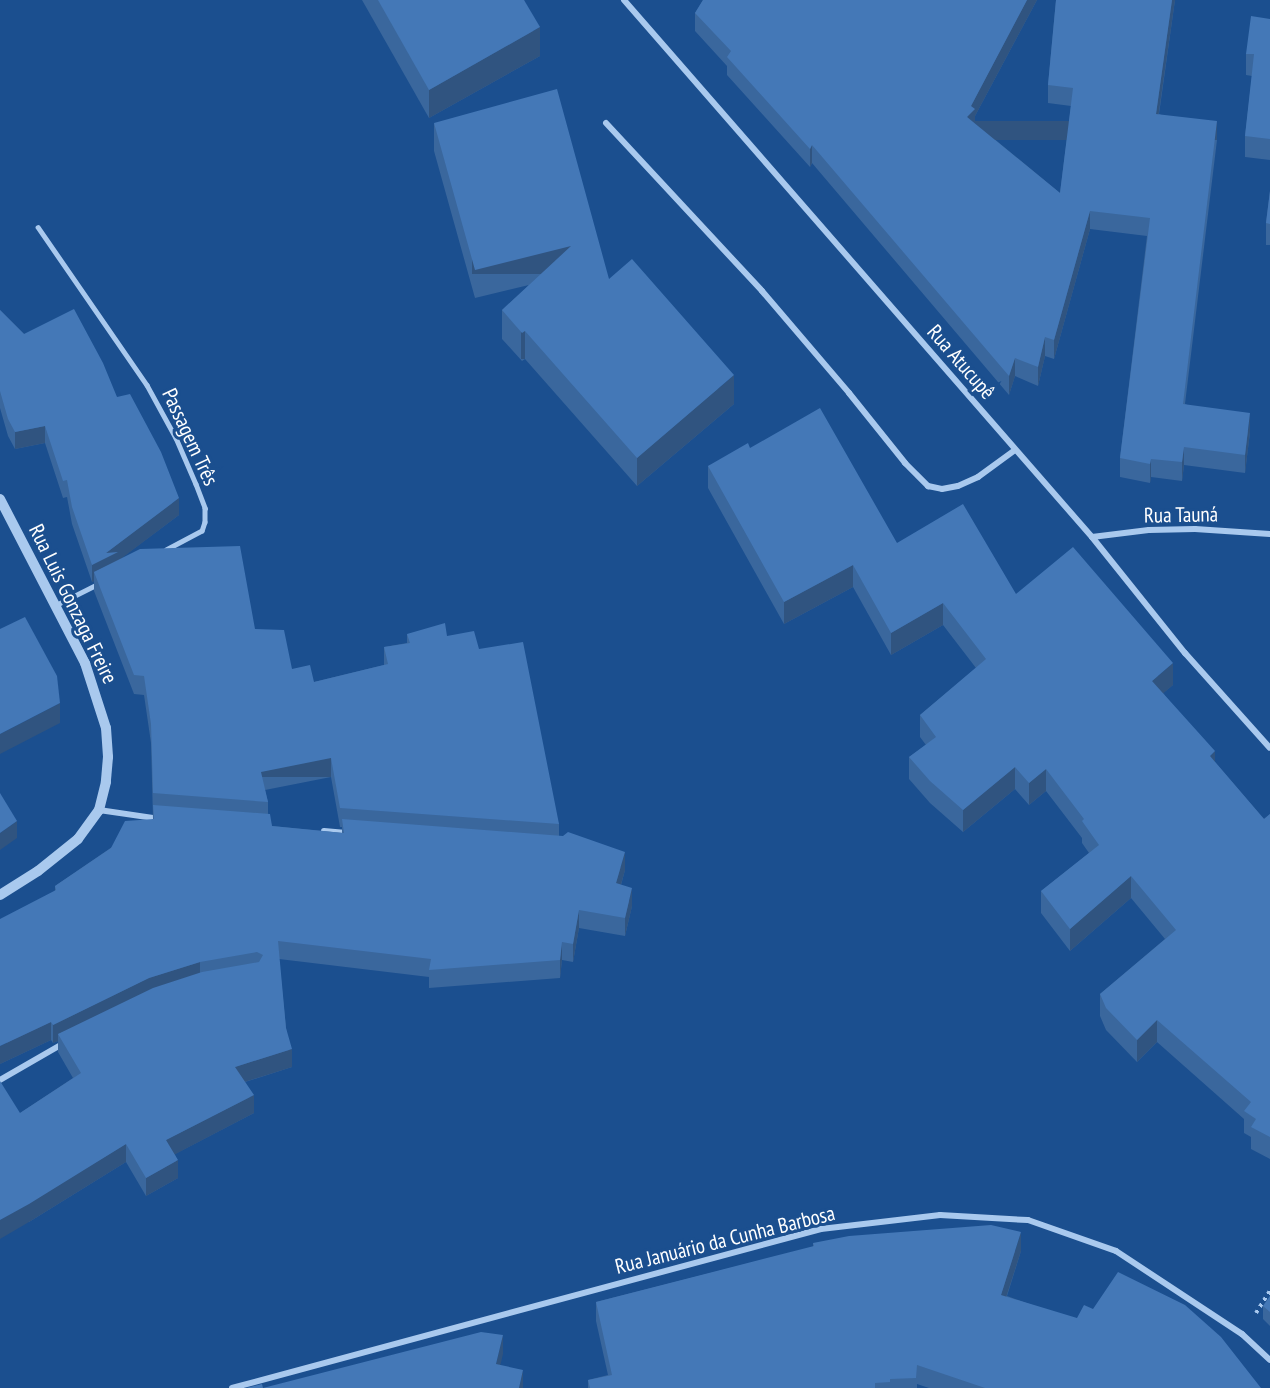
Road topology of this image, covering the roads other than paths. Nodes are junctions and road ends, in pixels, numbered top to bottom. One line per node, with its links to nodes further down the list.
1 (624, 0): 4 (street, Rua Atucupê)
2 (606, 123): 4 (street)
3 (38, 227): 8 (lane, Passagem Três)
4 (1015, 450): 7 (street, Rua Atucupê)
5 (0, 499): 10 (street, Rua Luis Gonzaga Freire)
6 (1270, 534): 7 (street, Rua Tauná)
7 (1092, 537): 11 (street, Rua Atucupê)
8 (161, 553)
9 (109, 579): 10 (lane)
10 (57, 605): 12 (street, Rua Luis Gonzaga Freire)
11 (1270, 748)
12 (99, 810): 13 (street); 16 (street, Rua Luis Gonzaga Freire)
13 (165, 819)
14 (317, 831): 15 (street)
15 (352, 833)
16 (0, 896)
17 (69, 1040): 18 (street)
18 (0, 1080)
19 (1270, 1360): 20 (street, Rua Januário da Cunha Barbosa)
20 (232, 1388)

